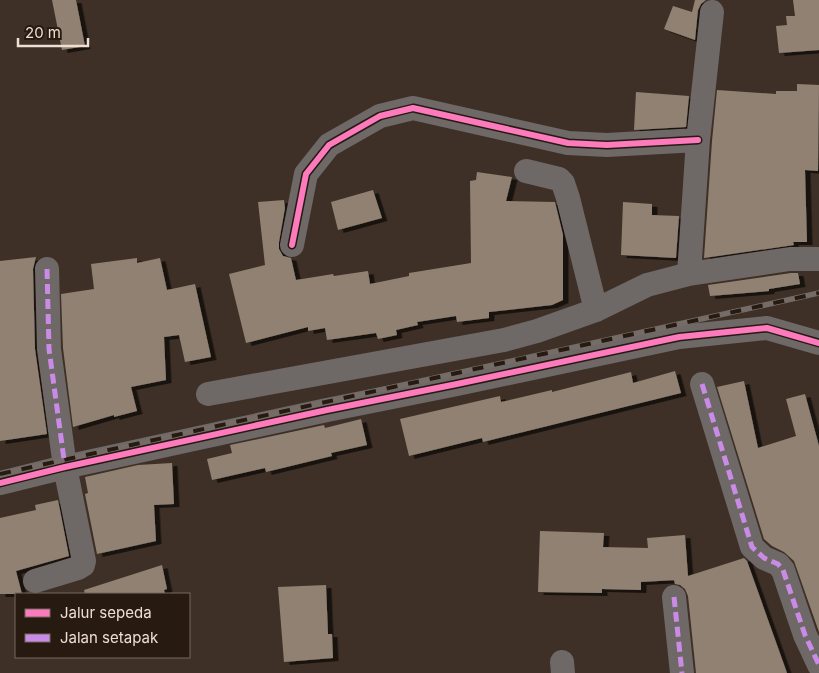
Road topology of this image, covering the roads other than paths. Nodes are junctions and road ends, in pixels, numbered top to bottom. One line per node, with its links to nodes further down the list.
1 (712, 12): 2 (street)
2 (698, 140): 4 (street); 7 (street)
3 (526, 170): 8 (street)
4 (292, 245)
5 (819, 259): 7 (street)
6 (47, 269): 12 (street)
7 (689, 274): 8 (street)
8 (596, 310): 11 (street)
9 (819, 343): 12 (street)
10 (702, 384): 16 (street)
11 (208, 394)
12 (65, 467): 13 (street); 14 (street)
13 (0, 484)
14 (35, 581)
15 (674, 597): 17 (street)
16 (819, 665)
17 (682, 673)

